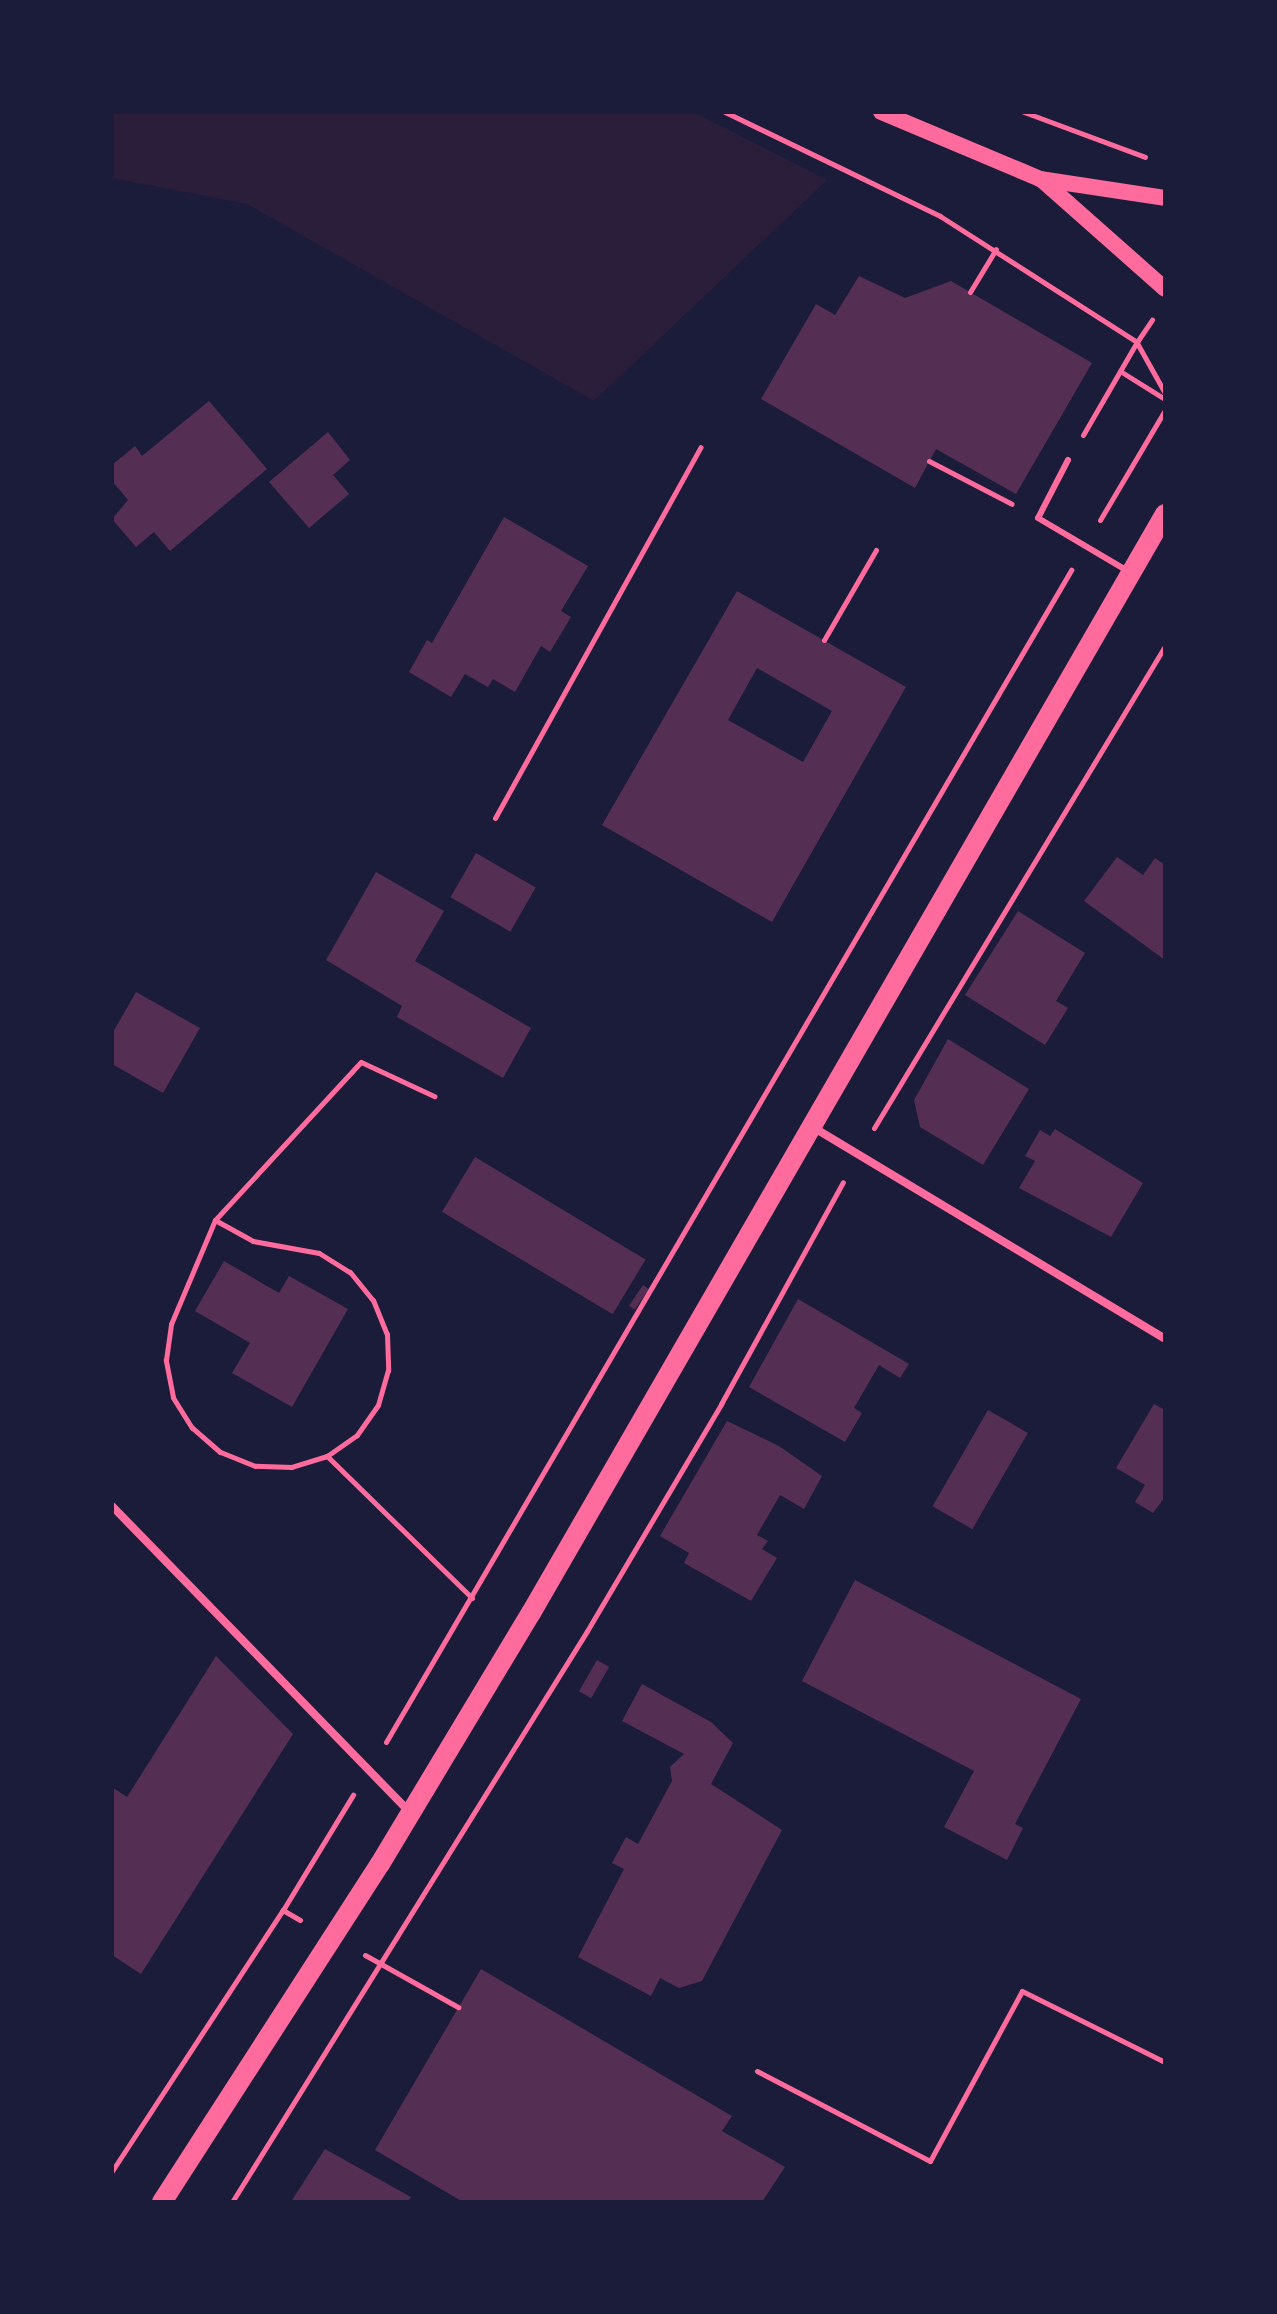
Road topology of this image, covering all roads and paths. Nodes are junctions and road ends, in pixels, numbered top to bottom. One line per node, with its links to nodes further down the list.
1 (725, 112): 7 (path)
2 (881, 112): 5 (main road)
3 (1024, 112): 4 (path)
4 (1160, 162)
5 (1040, 179): 6 (main road); 8 (main road)
6 (1165, 198)
7 (996, 249): 9 (path); 11 (path)
8 (1165, 289)
9 (970, 292)
10 (1158, 311): 11 (path)
11 (1137, 342): 12 (path); 13 (path)
12 (1120, 371): 13 (path); 16 (path)
13 (1165, 396)
14 (1165, 410): 20 (path)
15 (701, 447): 25 (path)
16 (1068, 460): 18 (lane)
17 (929, 461): 18 (path)
18 (1038, 518): 20 (lane)
19 (1164, 520): 22 (main road)
20 (1084, 545): 22 (lane); 33 (path)
21 (876, 550): 23 (path)
22 (1131, 573): 27 (main road)
23 (824, 640)
24 (1165, 646): 28 (path)
25 (495, 818)
26 (434, 1096): 29 (path)
27 (810, 1125): 28 (street); 35 (main road)
28 (858, 1154): 30 (street); 38 (path)
29 (215, 1220): 31 (path); 31 (path)
30 (1165, 1339)
31 (327, 1456): 33 (path)
32 (112, 1506): 34 (street)
33 (472, 1598): 34 (path)
34 (370, 1769): 35 (street); 36 (path)
35 (411, 1813): 37 (main road)
36 (283, 1910): 37 (path); 42 (path)
37 (331, 1938): 38 (path); 43 (main road)
38 (383, 1964): 39 (path); 44 (path)
39 (458, 2007)
40 (1165, 2062): 41 (path)
41 (757, 2071)
42 (112, 2171)
43 (162, 2202)
44 (232, 2202)

